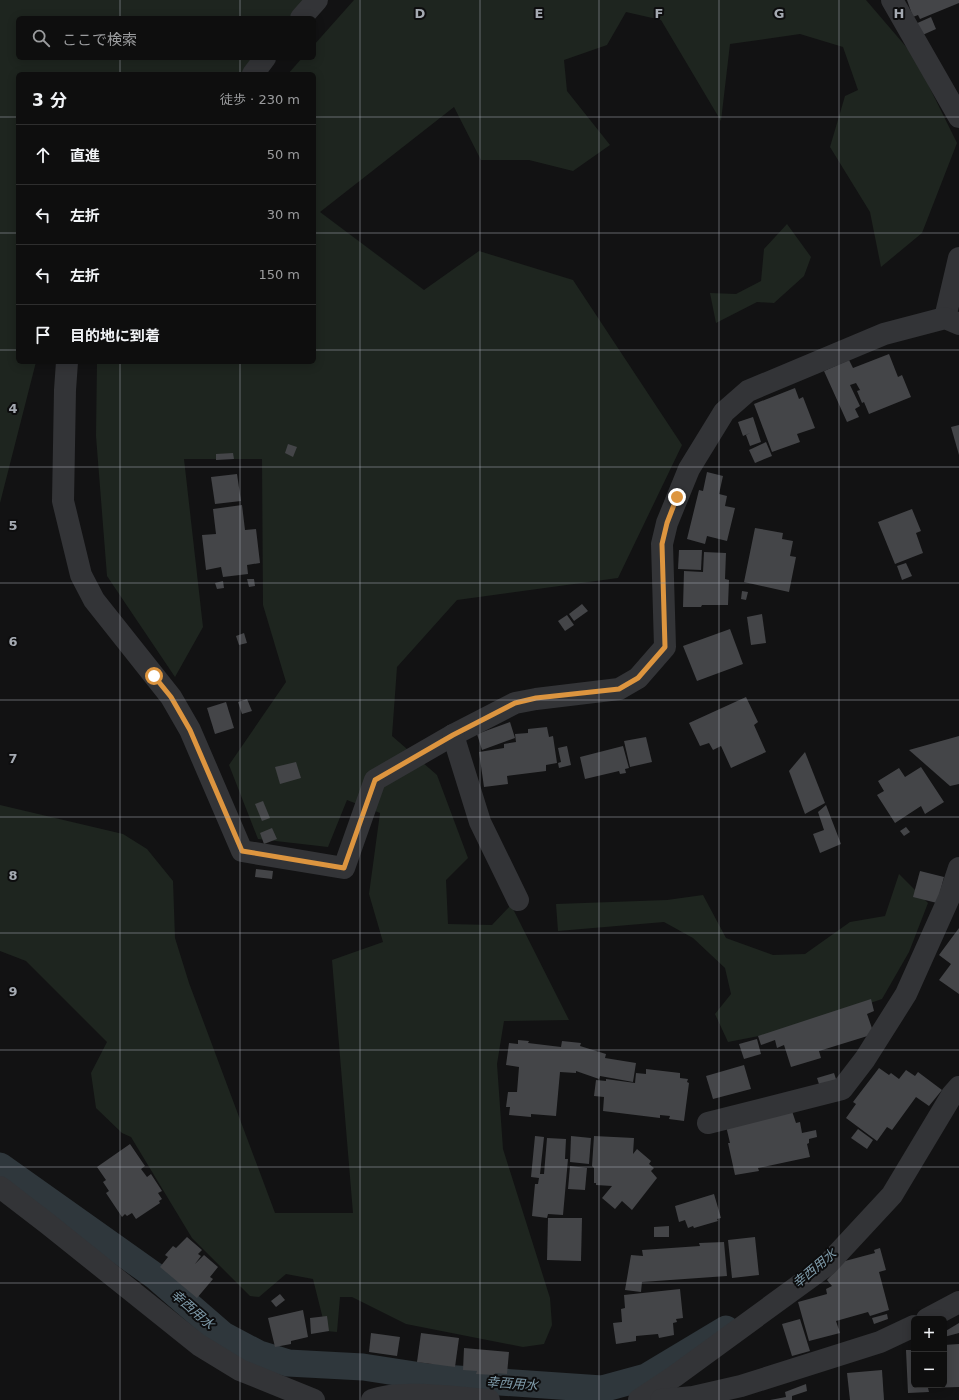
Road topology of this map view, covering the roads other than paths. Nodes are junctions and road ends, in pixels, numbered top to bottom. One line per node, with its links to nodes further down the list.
1 (317, 0): 3 (street)
2 (892, 0): 6 (street)
3 (303, 16)
4 (264, 60): 5 (street)
5 (254, 72)
6 (959, 117)
7 (959, 258): 8 (street)
8 (952, 321): 10 (street)
9 (67, 364): 10 (street)
10 (453, 735): 12 (street)
11 (959, 868): 14 (street)
12 (518, 900)
13 (959, 1087): 22 (street)
14 (708, 1123)
15 (0, 1187): 19 (street)
16 (959, 1302): 17 (street)
17 (933, 1316)
18 (911, 1327): 23 (street)
19 (314, 1400)
20 (372, 1400): 21 (street)
21 (489, 1400)
22 (639, 1400)
23 (661, 1400)

